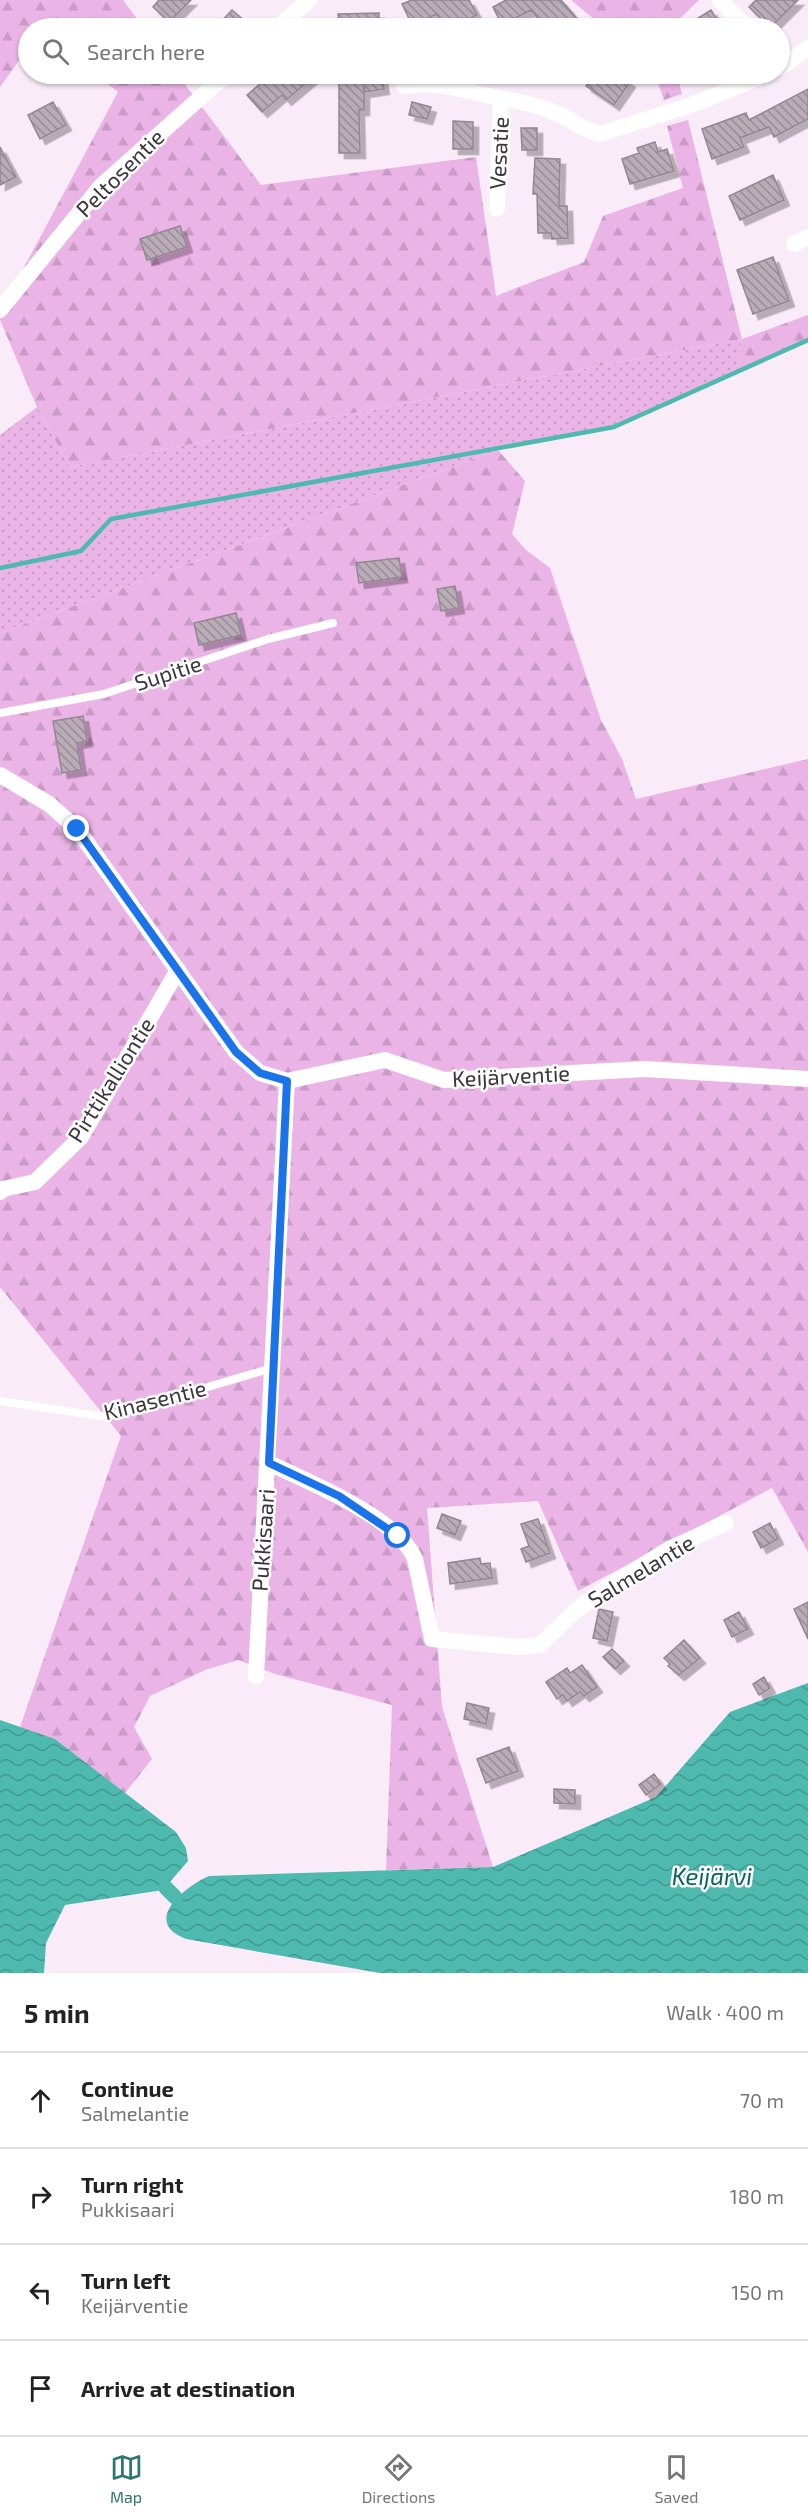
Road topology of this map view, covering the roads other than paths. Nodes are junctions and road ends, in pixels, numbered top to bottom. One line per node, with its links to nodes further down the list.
1 (309, 0): 3 (street)
2 (719, 0): 4 (street)
3 (288, 18)
4 (738, 18)
5 (808, 48): 6 (street)
6 (790, 59)
7 (216, 84): 14 (street, Peltosentie)
8 (419, 84): 11 (street)
9 (431, 84): 12 (street)
10 (743, 84): 12 (street)
11 (404, 86)
12 (501, 98): 13 (street, Vesatie)
13 (496, 209)
14 (0, 310)
15 (333, 623): 16 (lane, Supitie)
16 (0, 713)
17 (0, 775): 18 (street)
18 (178, 970): 20 (street); 21 (street, Pirttikalliontie)
19 (808, 1079): 20 (street, Keijärventie)
20 (287, 1081): 22 (street, Pukkisaari)
21 (0, 1192)
22 (272, 1367): 23 (lane, Kinasentie); 24 (street, Pukkisaari)
23 (0, 1401)
24 (269, 1463): 25 (street, Salmelantie); 26 (street, Pukkisaari)
25 (726, 1523)
26 (256, 1676)

